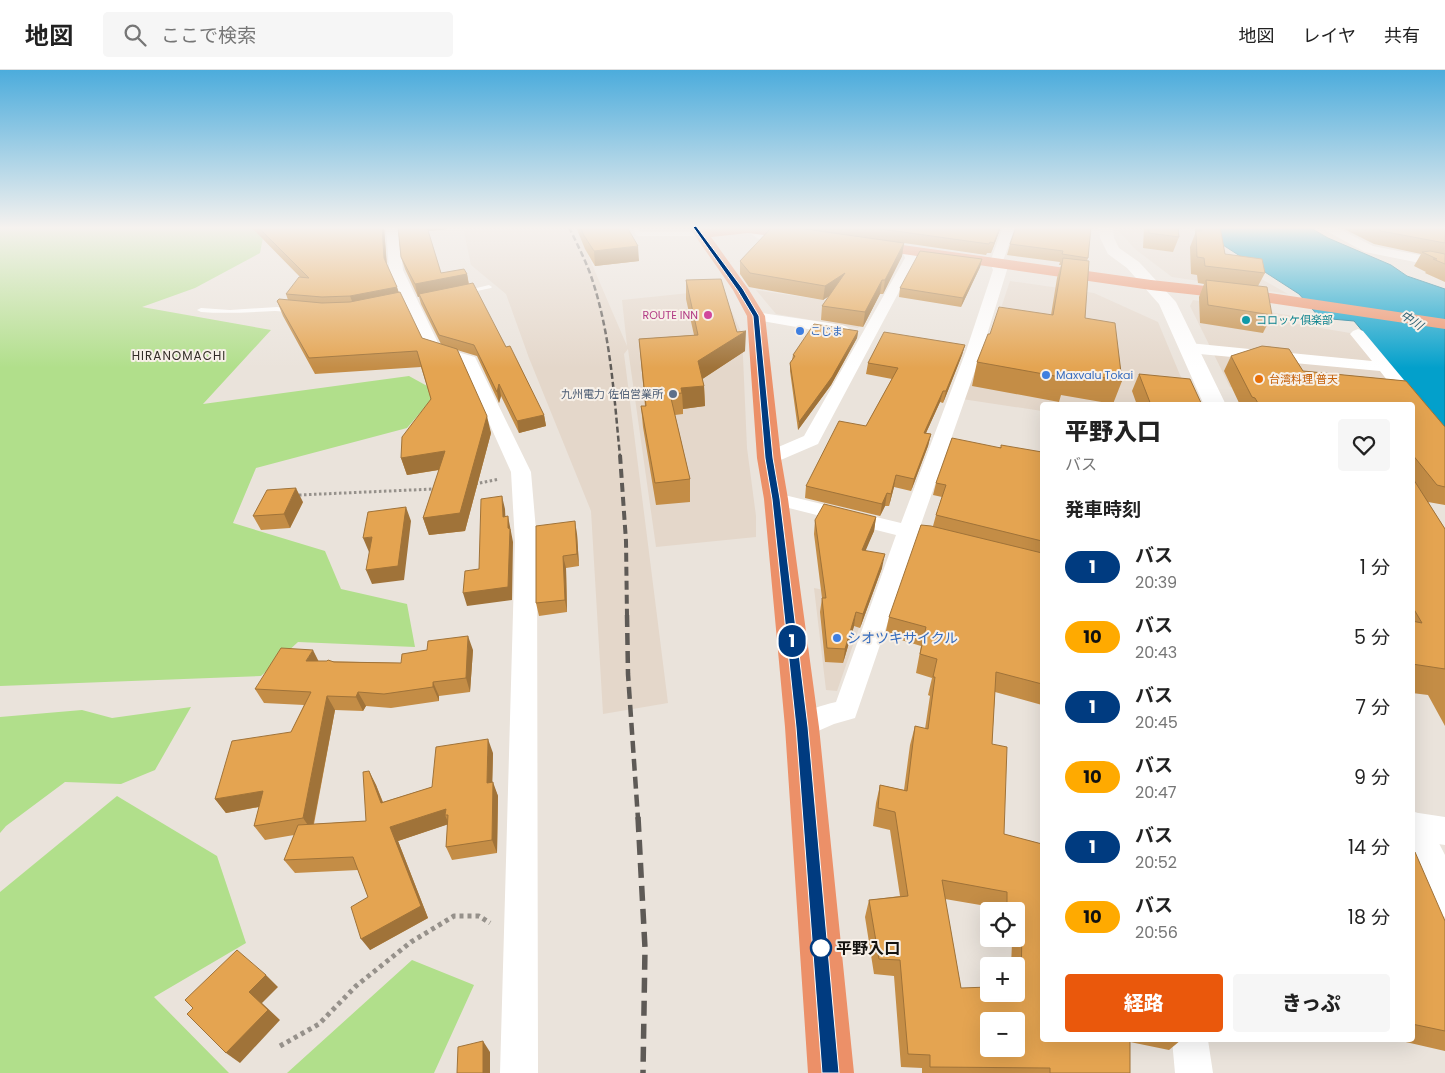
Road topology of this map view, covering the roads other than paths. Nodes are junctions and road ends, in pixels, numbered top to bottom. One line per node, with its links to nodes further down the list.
1 (398, 274): 33 (street)
2 (729, 274): 12 (highway)
3 (900, 274): 14 (street)
4 (995, 274): 25 (street)
5 (1040, 274): 7 (highway)
6 (1141, 274): 7 (street)
7 (1151, 285): 13 (highway); 17 (street)
8 (489, 288): 9 (lane)
9 (450, 294)
10 (201, 310): 11 (lane)
11 (305, 312)
12 (756, 316): 14 (street); 23 (highway)
13 (1445, 324)
14 (868, 334): 16 (street); 23 (street)
15 (1358, 334): 18 (street)
16 (887, 337)
17 (1189, 348): 18 (street); 19 (street)
18 (1384, 366): 20 (street)
19 (1214, 402)
20 (1413, 402)
21 (1415, 404): 22 (street)
22 (1445, 441)
23 (769, 458): 24 (highway)
24 (776, 499): 25 (street); 27 (highway)
25 (908, 531): 26 (street); 27 (street)
26 (946, 540)
27 (802, 727): 34 (highway)
28 (1415, 827): 29 (street)
29 (1445, 831)
30 (1415, 833): 31 (street)
31 (1445, 897)
32 (1190, 1042): 35 (street)
33 (518, 1073)
34 (831, 1073)
35 (1194, 1073)

